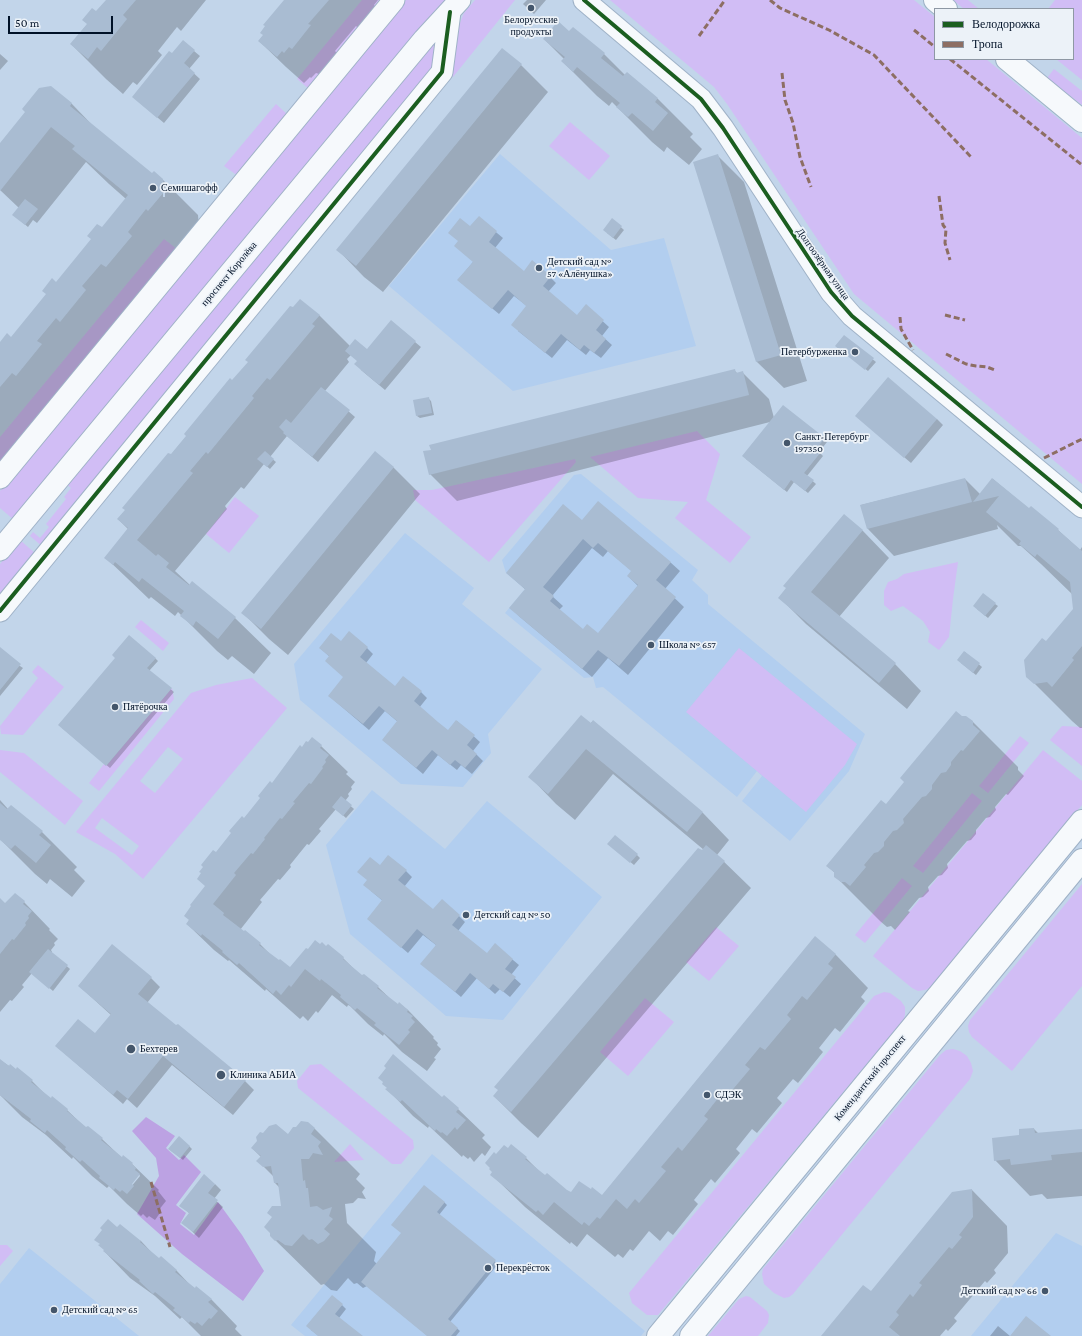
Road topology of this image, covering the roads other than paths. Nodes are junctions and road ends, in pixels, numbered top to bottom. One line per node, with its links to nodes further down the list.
1 (394, 0): 8 (street)
2 (584, 0): 9 (street, Долгоозёрная улица)
3 (935, 0): 5 (main road)
4 (455, 6): 10 (street, проспект Королёва); 11 (street)
5 (945, 8)
6 (1008, 60): 7 (main road)
7 (1082, 121)
8 (0, 478)
9 (1082, 507)
10 (0, 550)
11 (0, 611)
12 (1082, 821): 14 (main road, Комендантский проспект)
13 (1082, 860): 15 (main road)
14 (658, 1336)
15 (691, 1336)

